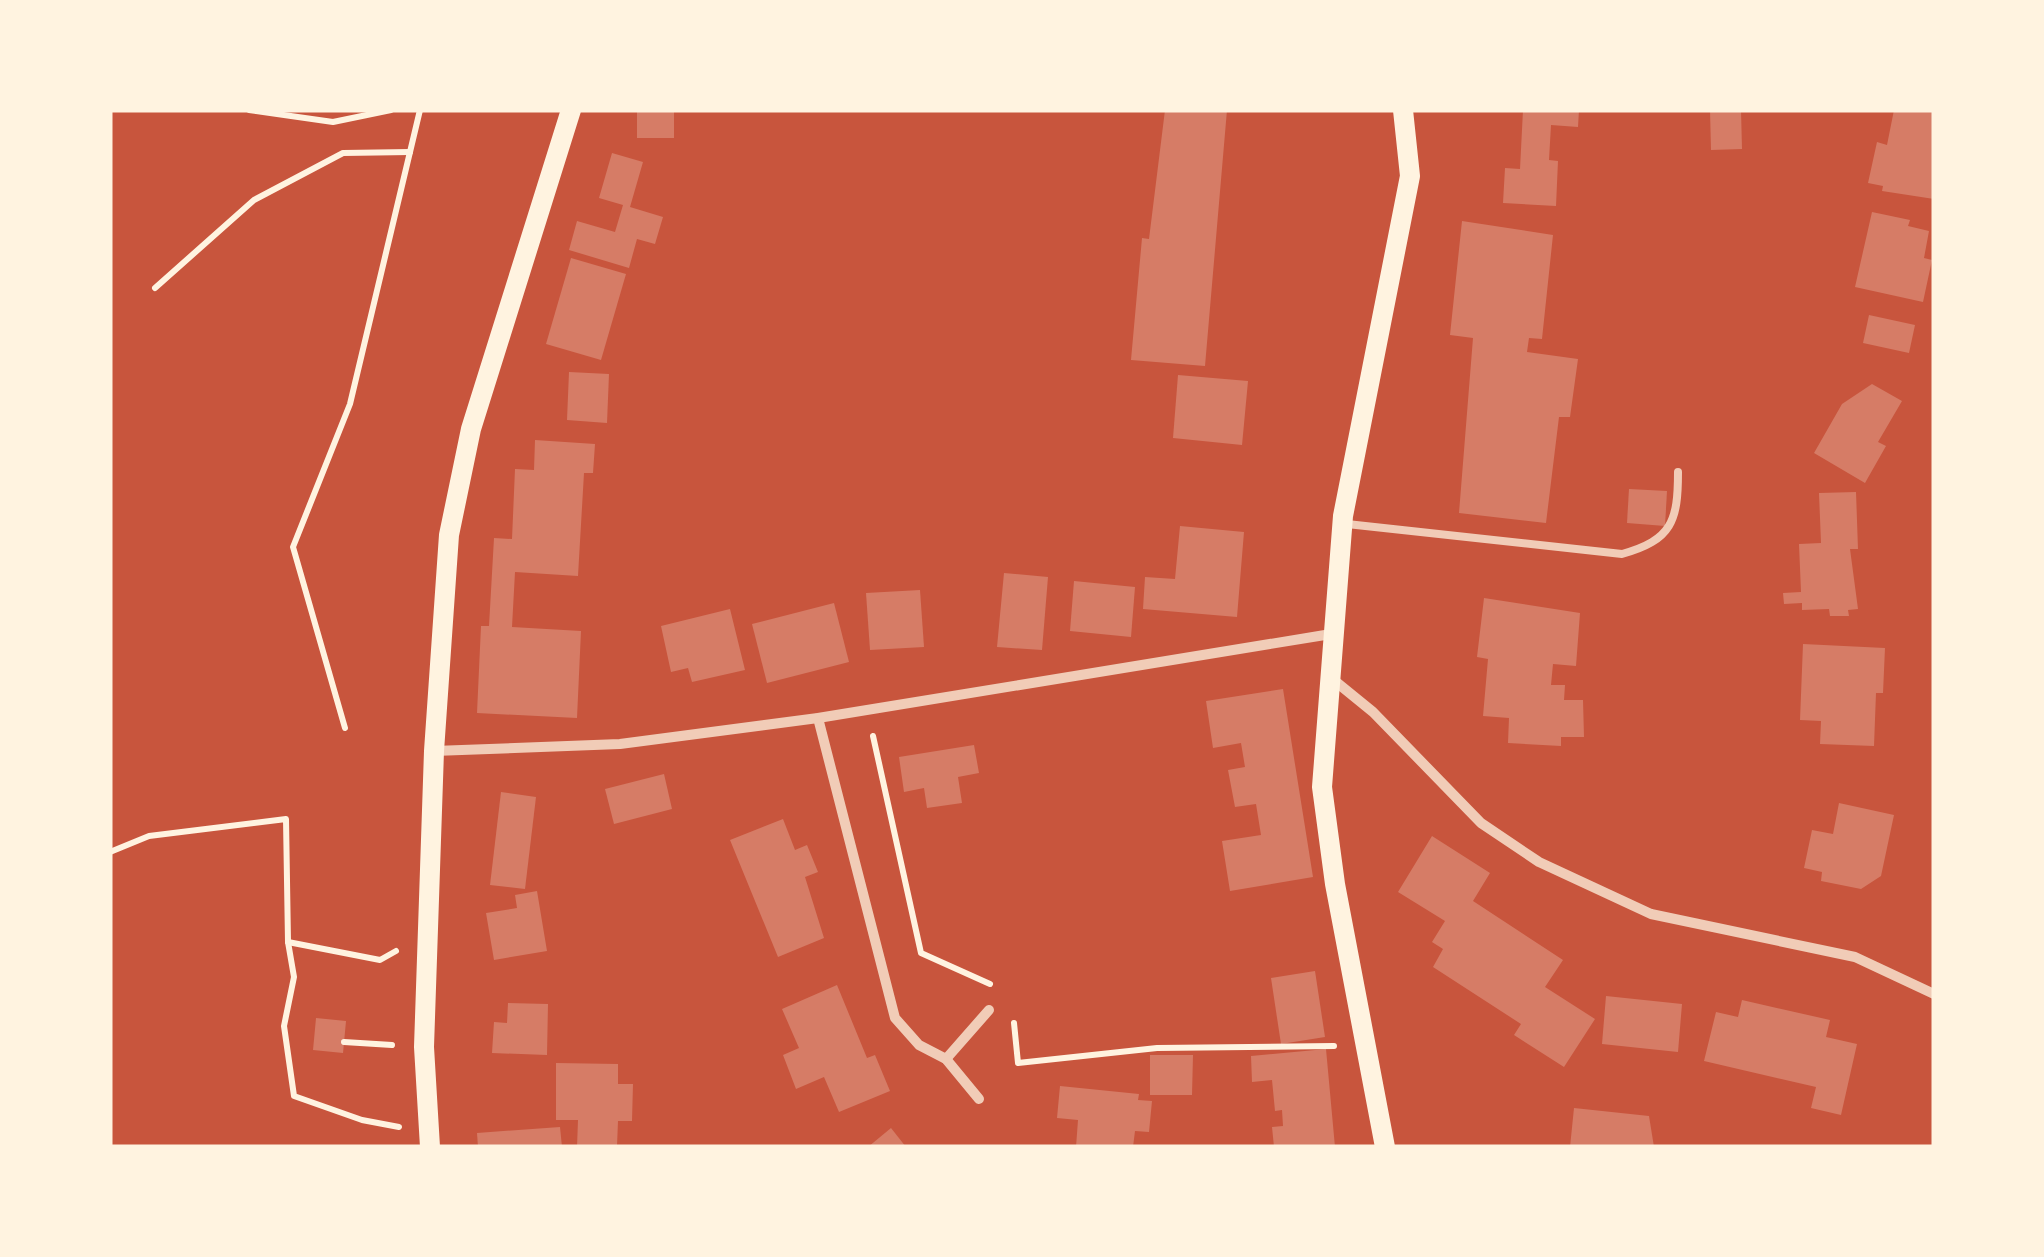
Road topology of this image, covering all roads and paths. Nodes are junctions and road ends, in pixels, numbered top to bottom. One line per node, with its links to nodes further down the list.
1 (249, 110): 2 (path)
2 (390, 110)
3 (420, 110): 6 (path)
4 (571, 110): 15 (main road)
5 (1403, 110): 9 (main road)
6 (410, 152): 7 (path); 14 (path)
7 (154, 288)
8 (1678, 472): 9 (lane)
9 (1342, 524): 10 (main road)
10 (1331, 634): 11 (main road); 12 (street)
11 (1328, 676): 20 (street); 24 (main road)
12 (867, 710): 13 (street); 19 (path)
13 (818, 718): 15 (street); 26 (street)
14 (345, 728)
15 (434, 752): 17 (main road)
16 (110, 852): 18 (path)
17 (431, 930): 18 (path); 25 (main road)
18 (288, 942): 28 (path)
19 (993, 986)
20 (1934, 994)
21 (989, 1010): 26 (street)
22 (1013, 1011): 24 (path)
23 (344, 1042): 25 (path)
24 (1368, 1046): 29 (main road)
25 (424, 1047): 28 (main road)
26 (946, 1059): 27 (street)
27 (979, 1098)
28 (429, 1140)
29 (1385, 1147)

